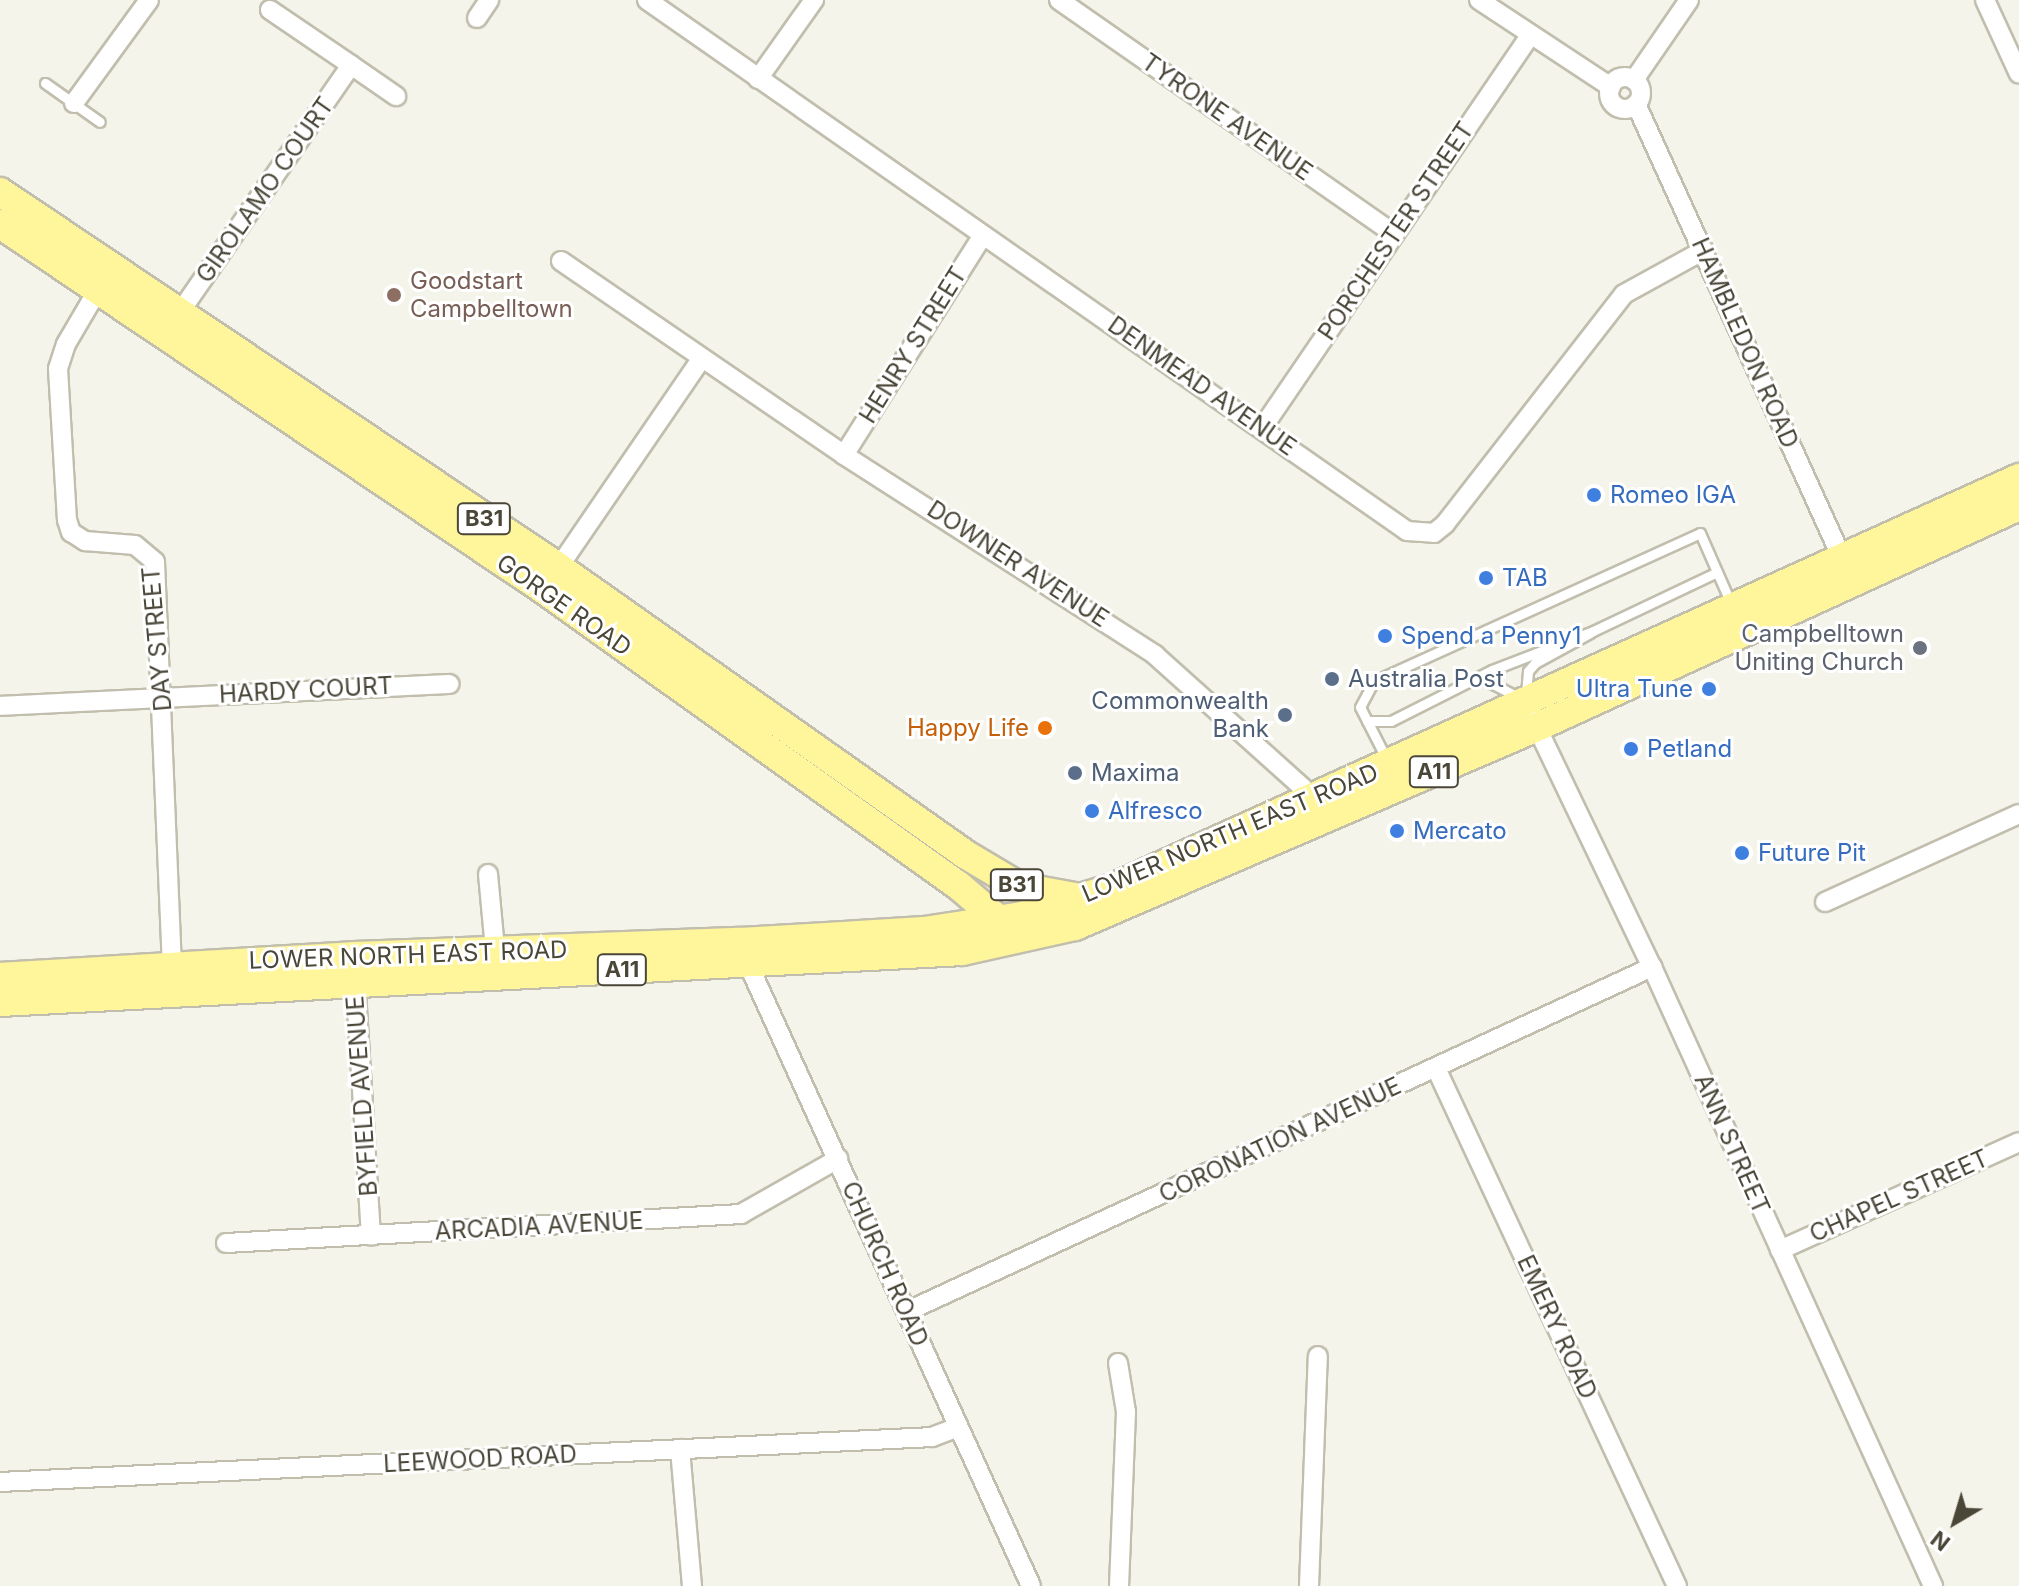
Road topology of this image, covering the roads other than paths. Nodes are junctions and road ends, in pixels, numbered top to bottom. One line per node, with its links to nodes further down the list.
1 (149, 0): 19 (street)
2 (489, 0): 10 (street)
3 (647, 0): 14 (street, DENMEAD AVENUE)
4 (814, 0): 14 (street)
5 (1059, 0): 24 (street, TYRONE AVENUE)
6 (1479, 0): 11 (street)
7 (1689, 0): 15 (street)
8 (1985, 0): 13 (street)
9 (270, 10): 12 (street)
10 (477, 18)
11 (1530, 35): 17 (street); 24 (street, PORCHESTER STREET)
12 (351, 65): 18 (street); 29 (street, GIROLAMO COURT)
13 (2019, 74)
14 (758, 79): 25 (street, DENMEAD AVENUE)
15 (1634, 80): 17 (street); 20 (street)
16 (45, 83): 19 (lane)
17 (1611, 87): 20 (street)
18 (396, 96)
19 (74, 103): 21 (lane)
20 (1636, 104): 26 (street, HAMBLEDON ROAD)
21 (100, 122)
22 (0, 192): 28 (main road, GORGE ROAD / B31)
23 (0, 224): 28 (main road, GORGE ROAD / B31)
24 (1395, 234): 31 (street, PORCHESTER STREET)
25 (983, 235): 31 (street, DENMEAD AVENUE); 32 (street, HENRY STREET)
26 (1704, 250): 31 (street, DENMEAD AVENUE); 35 (street, HAMBLEDON ROAD)
27 (561, 261): 30 (street, DOWNER AVENUE)
28 (104, 280): 29 (main road, GORGE ROAD / B31); 37 (main road, GORGE ROAD / B31); 42 (street, DAY STREET)
29 (178, 315): 37 (main road, GORGE ROAD / B31)
30 (702, 358): 32 (street, DOWNER AVENUE); 37 (street)
31 (1263, 427)
32 (844, 455): 47 (street, DOWNER AVENUE)
33 (2019, 478): 35 (main road, LOWER NORTH EAST ROAD / A11)
34 (2019, 506): 35 (main road, LOWER NORTH EAST ROAD / A11)
35 (1848, 571): 38 (main road, LOWER NORTH EAST ROAD / A11); 44 (main road, LOWER NORTH EAST ROAD / A11)
36 (1717, 572): 38 (lane); 39 (lane); 45 (lane)
37 (550, 578): 49 (main road, GORGE ROAD / B31); 53 (main road, GORGE ROAD / B31)
38 (1733, 609): 44 (main road, LOWER NORTH EAST ROAD / A11)
39 (1593, 631): 40 (lane); 44 (lane)
40 (1481, 678): 44 (lane); 45 (lane)
41 (449, 684): 42 (street, HARDY COURT)
42 (163, 697): 43 (street, HARDY COURT); 59 (street, DAY STREET)
43 (0, 706)
44 (1532, 715): 46 (main road, LOWER NORTH EAST ROAD / A11); 53 (main road, LOWER NORTH EAST ROAD / A11); 56 (street, ANN STREET)
45 (1367, 721): 46 (lane)
46 (1389, 764): 47 (main road, LOWER NORTH EAST ROAD / A11)
47 (1313, 797): 51 (main road, LOWER NORTH EAST ROAD / A11)
48 (2019, 814): 52 (street)
49 (963, 853): 51 (main road, GORGE ROAD / B31); 53 (main road, GORGE ROAD / B31)
50 (488, 874): 54 (street)
51 (1079, 898): 53 (main road, LOWER NORTH EAST ROAD / A11)
52 (1825, 902)
53 (1003, 931): 55 (main road, LOWER NORTH EAST ROAD / A11)
54 (495, 950): 55 (main road, LOWER NORTH EAST ROAD / A11); 57 (main road, LOWER NORTH EAST ROAD / A11); 60 (street)
55 (743, 952): 60 (main road, LOWER NORTH EAST ROAD / A11); 64 (street, CHURCH ROAD)
56 (1652, 967): 62 (street, CORONATION AVENUE); 67 (street, ANN STREET)
57 (354, 970): 59 (main road, LOWER NORTH EAST ROAD / A11); 60 (main road, LOWER NORTH EAST ROAD / A11); 65 (street, BYFIELD AVENUE)
58 (0, 977): 59 (main road, LOWER NORTH EAST ROAD / A11)
59 (173, 978): 61 (main road, LOWER NORTH EAST ROAD / A11)
60 (497, 979)
61 (0, 1002)
62 (1436, 1068): 68 (street, CORONATION AVENUE); 78 (street, EMERY ROAD)
63 (2019, 1142): 67 (street, CHAPEL STREET)
64 (838, 1159): 65 (street, ARCADIA AVENUE); 68 (street, CHURCH ROAD)
65 (371, 1236): 66 (street, ARCADIA AVENUE)
66 (226, 1243)
67 (1780, 1250): 79 (street, ANN STREET)
68 (908, 1311): 71 (street, CHURCH ROAD)
69 (1318, 1356): 77 (street)
70 (1118, 1363): 76 (street)
71 (958, 1427): 72 (street, LEEWOOD ROAD); 75 (street, CHURCH ROAD)
72 (680, 1449): 73 (street, LEEWOOD ROAD); 74 (street)
73 (0, 1482)
74 (692, 1586)
75 (1031, 1586)
76 (1119, 1586)
77 (1309, 1586)
78 (1677, 1586)
79 (1933, 1586)

